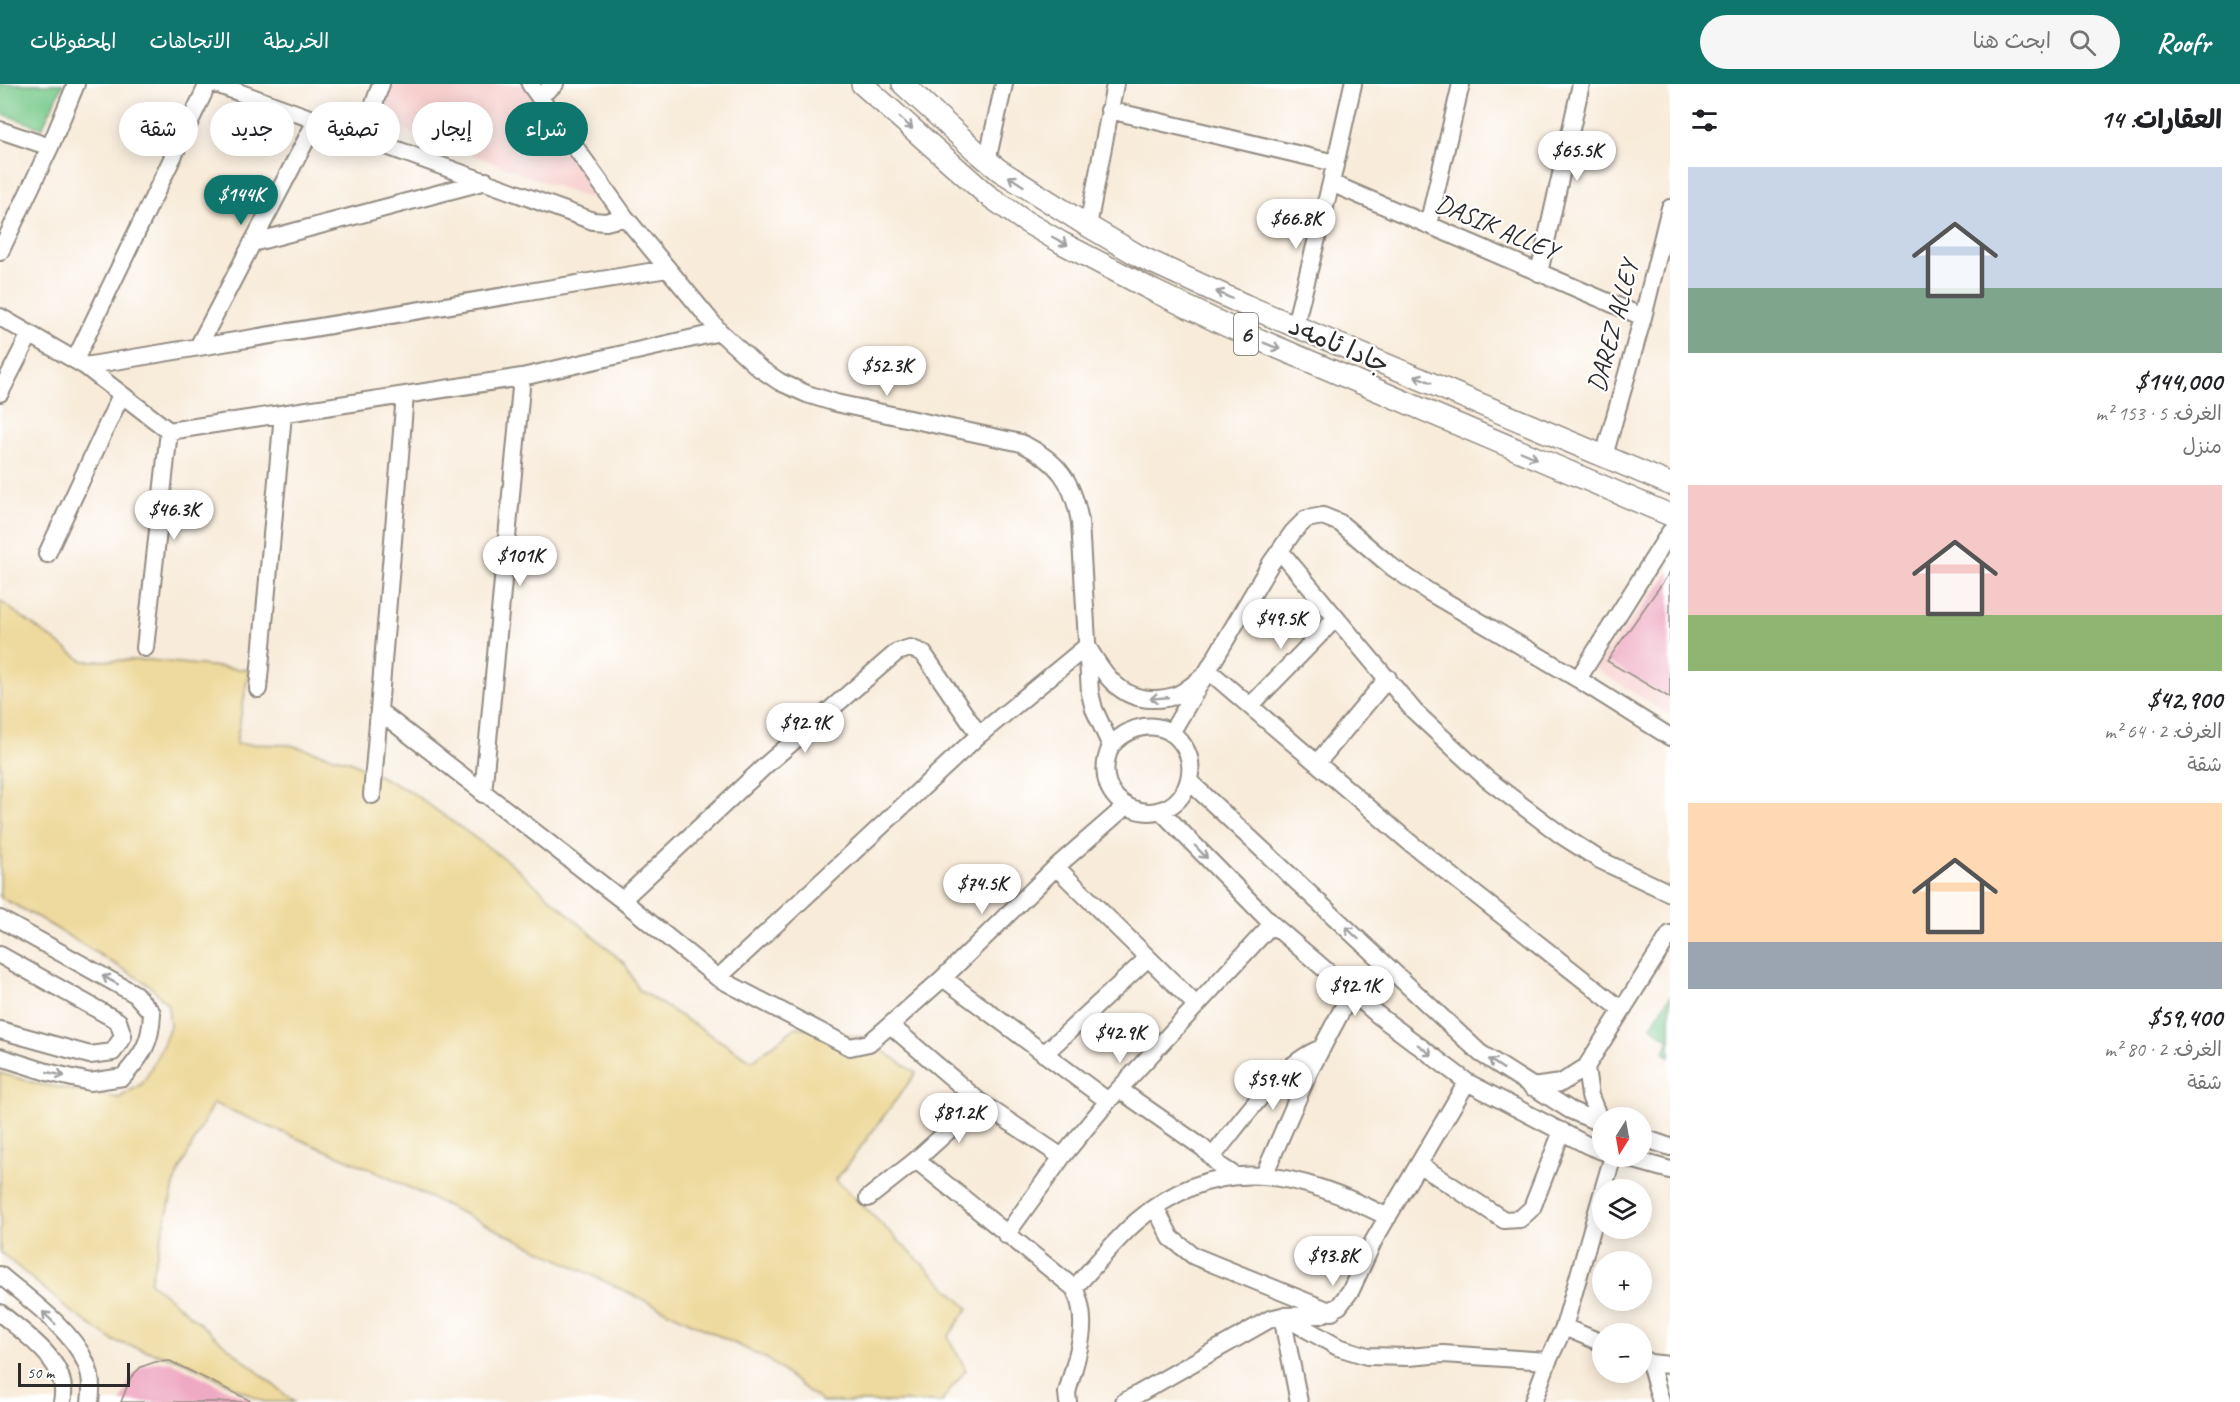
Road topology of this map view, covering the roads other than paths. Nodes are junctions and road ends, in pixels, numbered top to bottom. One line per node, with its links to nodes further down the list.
1 (76, 84): 19 (street)
2 (208, 84): 39 (street)
3 (216, 84): 16 (street)
4 (381, 84): 14 (street)
5 (555, 84): 13 (street)
6 (862, 84): 47 (main road, جادا ئامەد / 6, one-way to 47)
7 (903, 84): 21 (main road, جادا ئامەد / 6)
8 (1004, 84): 21 (street)
9 (1115, 84): 15 (street)
10 (1353, 84): 22 (street)
11 (1461, 84): 27 (street)
12 (1581, 84): 32 (street)
13 (535, 90): 26 (street)
14 (375, 102)
15 (1109, 110): 22 (street); 28 (street)
16 (306, 117)
17 (0, 130): 19 (street)
18 (306, 140): 29 (street)
19 (50, 147): 30 (street)
20 (400, 151): 23 (street)
21 (987, 161): 28 (main road, جادا ئامەد / 6, one-way to 21)
22 (1335, 163): 24 (street)
23 (486, 181): 26 (street); 29 (street)
24 (1331, 183): 27 (street, DASIK ALLEY); 35 (street)
25 (1670, 208): 34 (street, DAREZ ALLEY)
26 (625, 218): 31 (street)
27 (1428, 225): 32 (street, DASIK ALLEY)
28 (1088, 226): 35 (main road, جادا ئامەد / 6, one-way to 28)
29 (252, 243): 38 (street)
30 (0, 252)
31 (667, 269): 36 (street); 38 (street)
32 (1539, 273): 34 (street, DASIK ALLEY)
33 (0, 317): 37 (street)
34 (1643, 317): 50 (street, DAREZ ALLEY)
35 (1295, 326): 44 (main road, جادا ئامەد / 6, one-way to 35)
36 (720, 332): 40 (street); 57 (street)
37 (30, 334): 39 (street); 41 (street)
38 (198, 347): 39 (street)
39 (80, 363): 42 (street)
40 (522, 377): 43 (street); 71 (street)
41 (0, 393)
42 (121, 395): 48 (street); 55 (street)
43 (405, 395): 45 (street); 64 (street)
44 (1465, 397): 46 (main road, جادا ئامەد / 6); 47 (main road)
45 (283, 414): 48 (street); 62 (street)
46 (1512, 417): 49 (main road); 50 (main road, جادا ئامەد / 6)
47 (1455, 423): 49 (main road, جادا ئامەد / 6)
48 (169, 431): 58 (street)
49 (1500, 443): 52 (main road, جادا ئامەد / 6, one-way to 52)
50 (1604, 456): 51 (main road, جادا ئامەد / 6)
51 (1670, 484)
52 (1670, 515)
53 (1670, 532): 61 (street)
54 (1280, 551): 56 (street); 59 (street); 61 (street)
55 (47, 554)
56 (1336, 618): 60 (street); 63 (street)
57 (1087, 646): 59 (street, one-way to 57); 66 (street); 68 (street)
58 (145, 648)
59 (1209, 671): 63 (street); 65 (street)
60 (1388, 678): 69 (street); 76 (street)
61 (1578, 679): 67 (street)
62 (258, 689)
63 (1250, 706): 69 (street)
64 (379, 711): 71 (street); 72 (street)
65 (1171, 733): 68 (street); 70 (street)
66 (979, 735): 77 (street); 83 (street)
67 (1670, 737)
68 (1111, 746): 73 (street)
69 (1317, 764): 87 (street)
70 (1189, 780): 74 (street); 95 (street, one-way to 70)
71 (483, 794): 77 (street)
72 (372, 795)
73 (1126, 806): 74 (street); 75 (street)
74 (1161, 810): 79 (street, one-way to 79)
75 (1056, 867): 82 (street); 84 (street)
76 (1670, 893)
77 (622, 900): 83 (street)
78 (0, 919): 92 (street, one-way to 78)
79 (1272, 924): 85 (street); 86 (street)
80 (1670, 934): 87 (street)
81 (0, 955): 89 (street)
82 (1148, 958): 86 (street); 91 (street)
83 (718, 978): 88 (street)
84 (943, 978): 88 (street); 91 (street)
85 (1352, 991): 90 (street); 94 (street, one-way to 94)
86 (1196, 1004): 96 (street)
87 (1622, 1010): 93 (street)
88 (890, 1025): 98 (street)
89 (0, 1030)
90 (1322, 1048): 106 (street); 112 (street)
91 (1044, 1054): 97 (street)
92 (0, 1057)
93 (1586, 1067): 95 (street); 99 (street)
94 (1467, 1082): 101 (street); 108 (street)
95 (1532, 1087): 100 (street)
96 (1120, 1090): 97 (street); 106 (street)
97 (1107, 1101): 105 (street)
98 (980, 1102): 105 (street); 107 (street)
99 (1594, 1107)
100 (1592, 1119)
101 (1562, 1131): 103 (street); 108 (street)
102 (1652, 1141): 104 (street)
103 (1592, 1147)
104 (1670, 1147)
105 (1062, 1157): 117 (street)
106 (1212, 1157): 111 (street)
107 (916, 1160): 113 (street); 117 (street)
108 (1420, 1164): 115 (street)
109 (1652, 1165): 110 (street)
110 (1670, 1170)
111 (1234, 1175): 112 (street); 114 (street)
112 (1264, 1175): 115 (street)
113 (868, 1198)
114 (1155, 1207): 119 (street); 120 (street)
115 (1388, 1217): 120 (street)
116 (1592, 1229): 123 (street)
117 (1006, 1235): 119 (street)
118 (0, 1275): 129 (street, one-way to 118)
119 (1074, 1288): 133 (street)
120 (1332, 1312): 122 (street)
121 (0, 1313): 130 (street)
122 (1282, 1316): 125 (street); 134 (street); 135 (street)
123 (1564, 1327): 124 (street); 125 (street)
124 (1592, 1339)
125 (1548, 1361): 136 (street)
126 (1652, 1362): 127 (street)
127 (1670, 1365)
128 (1652, 1377): 137 (street)
129 (90, 1381): 130 (street); 132 (street)
130 (63, 1385): 131 (street)
131 (62, 1402)
132 (90, 1402)
133 (1068, 1402)
134 (1124, 1402)
135 (1299, 1402)
136 (1533, 1402)
137 (1661, 1402)

